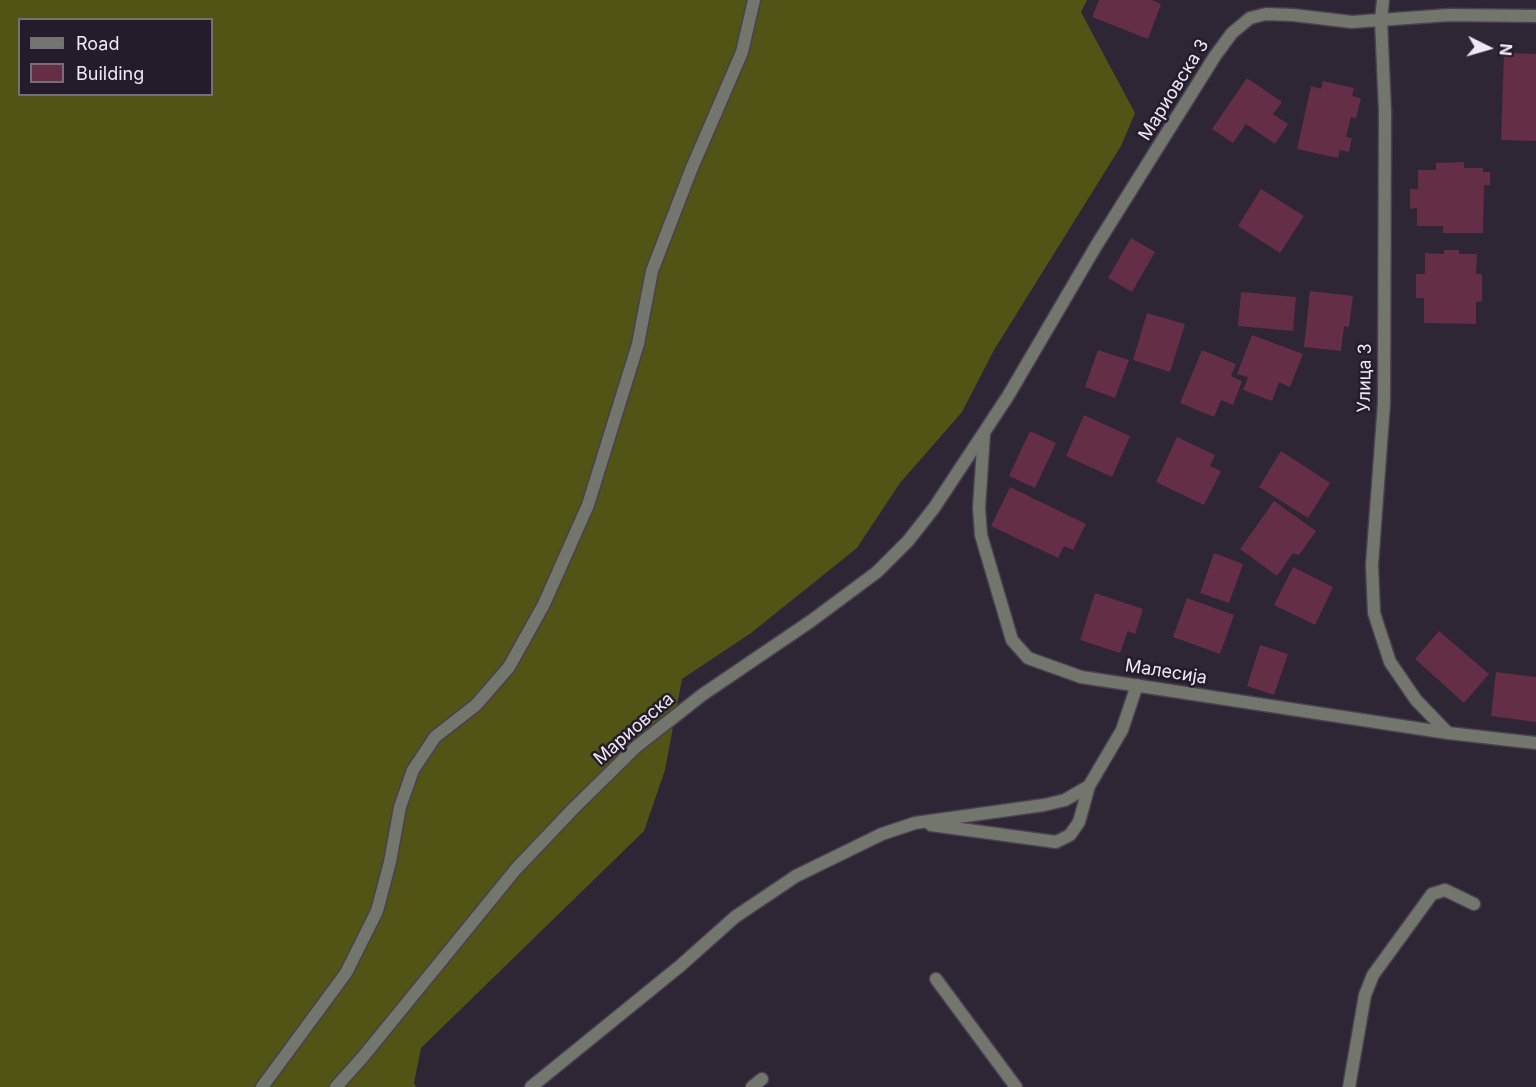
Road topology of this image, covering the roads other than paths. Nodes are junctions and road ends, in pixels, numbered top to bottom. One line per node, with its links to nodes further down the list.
1 (754, 0): 13 (street)
2 (1383, 0): 4 (street, Улица 3)
3 (1536, 16): 4 (street, Мариовска 3)
4 (1381, 20): 5 (street, Мариовска 3); 7 (street, Улица 3)
5 (984, 431): 6 (street, Малесија); 14 (street, Мариовска)
6 (1137, 685): 7 (street, Малесија); 9 (street)
7 (1448, 734): 8 (street, Малесија)
8 (1536, 743)
9 (1089, 786): 10 (street); 10 (street)
10 (915, 823): 15 (street)
11 (1474, 904): 17 (street)
12 (936, 979): 16 (street)
13 (262, 1087)
14 (336, 1087)
15 (531, 1087)
16 (1016, 1087)
17 (1349, 1087)

